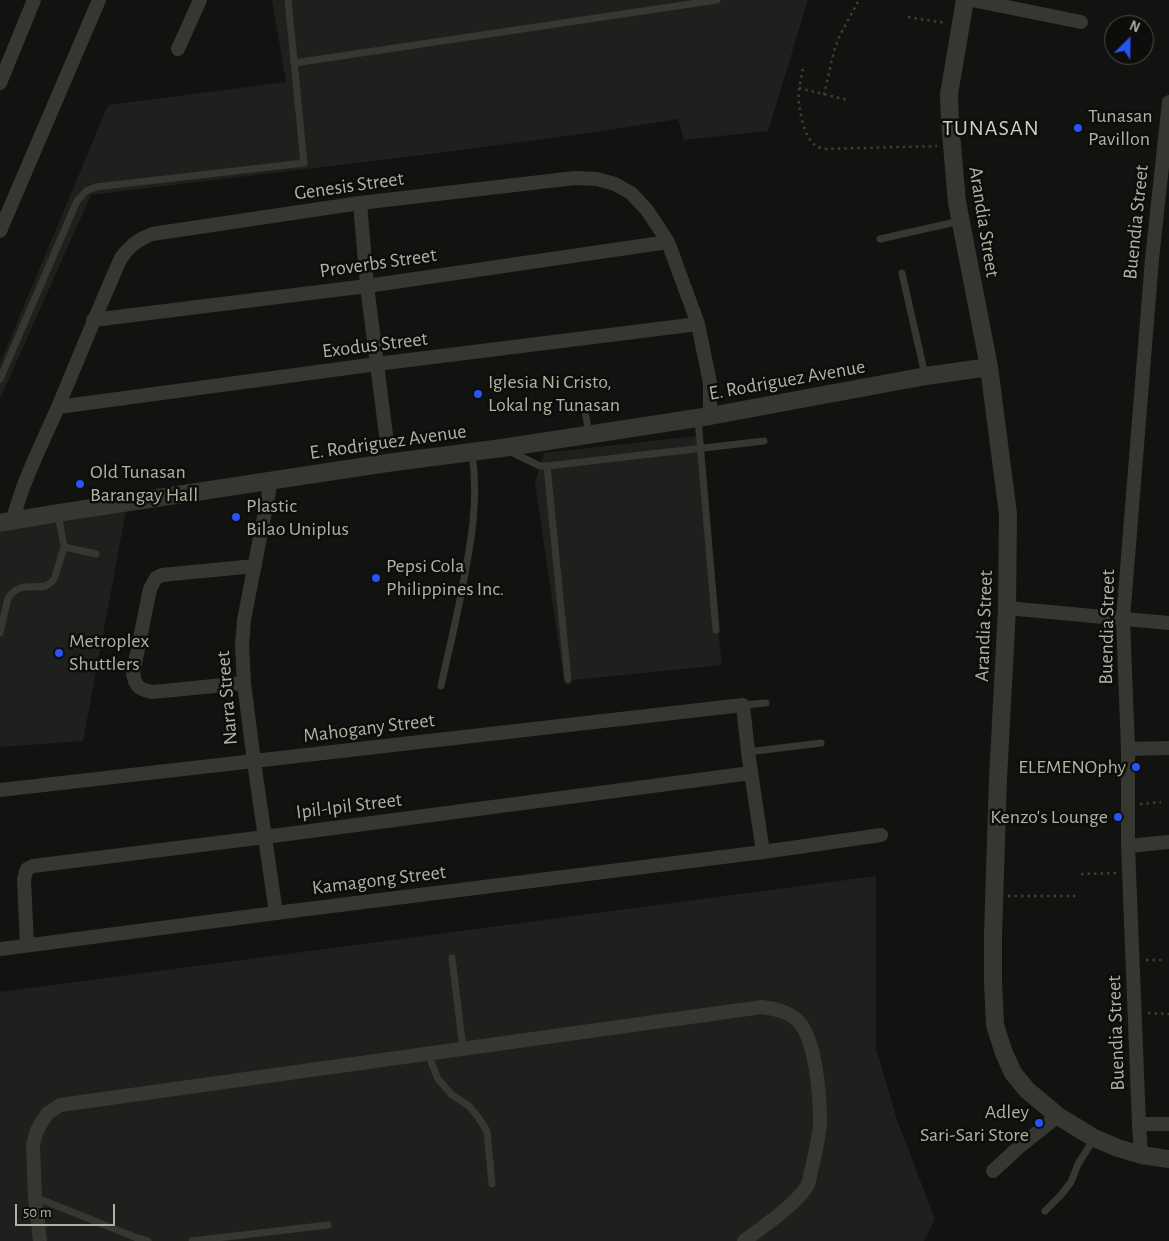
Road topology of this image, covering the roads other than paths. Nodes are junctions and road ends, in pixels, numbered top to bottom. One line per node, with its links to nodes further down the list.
1 (34, 0): 11 (street)
2 (99, 0): 15 (street)
3 (200, 0): 9 (street)
4 (288, 0): 10 (lane)
5 (717, 0): 10 (lane)
6 (965, 0): 14 (street, Arandia Street)
7 (972, 0): 8 (street)
8 (1081, 22)
9 (178, 49)
10 (294, 63): 25 (lane)
11 (0, 83)
12 (1169, 102): 43 (street, Buendia Street)
13 (360, 204): 17 (street, Genesis Street); 19 (street); 20 (street, Genesis Street)
14 (960, 221): 16 (lane); 23 (street, Arandia Street)
15 (0, 231)
16 (880, 239)
17 (668, 242): 19 (street, Proverbs Street); 21 (street, Genesis Street)
18 (902, 273): 24 (lane)
19 (367, 286): 20 (street, Proverbs Street); 22 (street)
20 (93, 320): 27 (street, Genesis Street)
21 (698, 324): 22 (street, Exodus Street); 28 (street, Genesis Street)
22 (377, 364): 27 (street, Exodus Street); 29 (street)
23 (989, 366): 24 (street, E. Rodriguez Avenue); 42 (street, Arandia Street)
24 (926, 376): 28 (street, E. Rodriguez Avenue)
25 (0, 379)
26 (584, 405): 30 (lane)
27 (58, 407): 38 (street, Genesis Street)
28 (704, 417): 30 (street, E. Rodriguez Avenue); 33 (lane)
29 (386, 434)
30 (589, 435): 32 (street, E. Rodriguez Avenue)
31 (764, 441): 33 (lane)
32 (502, 448): 34 (street, E. Rodriguez Avenue); 35 (lane)
33 (702, 448): 35 (lane); 45 (lane)
34 (472, 452): 36 (street, E. Rodriguez Avenue); 49 (lane)
35 (547, 466): 47 (lane)
36 (271, 481): 37 (street, E. Rodriguez Avenue); 41 (street, Narra Street)
37 (58, 512): 38 (street, E. Rodriguez Avenue); 39 (lane)
38 (6, 521)
39 (64, 547): 40 (lane); 46 (lane)
40 (96, 554)
41 (255, 566): 48 (street, Narra Street); 48 (street)
42 (1007, 608): 43 (street); 70 (street, Arandia Street)
43 (1123, 619): 44 (street); 54 (street, Buendia Street)
44 (1169, 623)
45 (716, 630)
46 (0, 633)
47 (568, 680)
48 (244, 683): 56 (street, Narra Street)
49 (441, 686)
50 (766, 703): 51 (lane)
51 (743, 705): 55 (street); 56 (street, Mahogany Street)
52 (821, 743): 55 (lane)
53 (1169, 748): 54 (street)
54 (1128, 749): 62 (street, Buendia Street)
55 (748, 752): 57 (street)
56 (254, 762): 58 (street, Mahogany Street); 60 (street, Narra Street)
57 (752, 773): 60 (street, Ipil-Ipil Street); 63 (street)
58 (0, 790)
59 (881, 835): 63 (street, Kamagong Street)
60 (265, 837): 64 (street, Narra Street); 65 (street, Ipil-Ipil Street)
61 (1169, 842): 62 (street)
62 (1128, 846): 71 (street, Buendia Street)
63 (763, 852): 64 (street, Kamagong Street)
64 (276, 913): 65 (street, Kamagong Street)
65 (27, 945): 66 (street, Kamagong Street)
66 (0, 949)
67 (452, 958): 68 (lane)
68 (463, 1049): 69 (street); 84 (street)
69 (428, 1054): 77 (lane); 78 (street)
70 (1058, 1116): 73 (street, Arandia Street); 76 (street)
71 (1139, 1124): 72 (street); 74 (street, Buendia Street)
72 (1169, 1124)
73 (1094, 1138): 74 (street, Arandia Street); 79 (lane)
74 (1142, 1155): 75 (street, Arandia Street)
75 (1169, 1159)
76 (993, 1172)
77 (492, 1184)
78 (35, 1196): 81 (street); 82 (lane)
79 (1045, 1211)
80 (328, 1224): 83 (lane)
81 (40, 1241)
82 (148, 1241)
83 (192, 1241)
84 (744, 1241)

